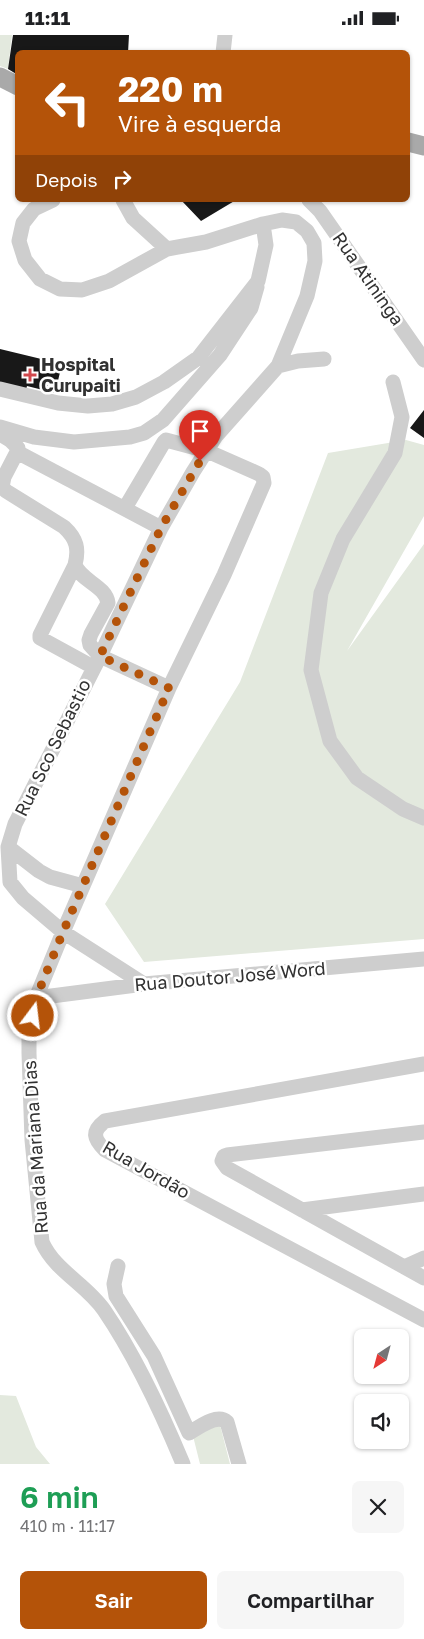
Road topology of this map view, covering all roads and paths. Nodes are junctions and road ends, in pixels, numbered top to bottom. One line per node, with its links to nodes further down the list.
1 (225, 35): 2 (street)
2 (223, 50)
3 (0, 77): 4 (main road)
4 (15, 84)
5 (410, 142): 6 (main road)
6 (424, 146)
7 (49, 202): 11 (street)
8 (124, 202): 11 (street)
9 (311, 202): 14 (street, Rua Atininga)
10 (264, 224): 11 (street); 12 (street); 15 (street, Rua Sco Sebastio)
11 (167, 249)
12 (258, 281): 17 (street); 18 (street)
13 (324, 359): 15 (street)
14 (424, 360)
15 (278, 366): 20 (street, Rua Sco Sebastio)
16 (393, 382): 27 (street)
17 (0, 389)
18 (0, 427)
19 (0, 434): 21 (street)
20 (207, 451): 22 (street); 23 (street, Rua Sco Sebastio); 26 (street, Rua da Mariana Dias)
21 (17, 452): 22 (street); 24 (street)
22 (125, 508): 23 (street)
23 (161, 528): 25 (street, Rua Sco Sebastio)
24 (75, 565): 25 (street); 25 (street)
25 (96, 662): 26 (street); 28 (street, Rua Sco Sebastio)
26 (169, 688): 29 (street, Rua da Mariana Dias)
27 (424, 818)
28 (8, 847): 29 (street); 30 (street, Rua Sco Sebastio)
29 (83, 886): 30 (street, Rua da Mariana Dias)
30 (63, 932): 32 (street, Rua Sco Sebastio); 33 (street, Rua da Mariana Dias)
31 (424, 959): 32 (street, Rua Doutor José Word)
32 (144, 984): 33 (street, Rua Doutor José Word)
33 (36, 998): 44 (street, Rua da Mariana Dias)
34 (424, 1064): 42 (street, Rua Jordão)
35 (424, 1132): 37 (street)
36 (424, 1194): 37 (street)
37 (302, 1210): 40 (street)
38 (424, 1258): 40 (street)
39 (118, 1266): 43 (street)
40 (404, 1267): 41 (street)
41 (424, 1278)
42 (424, 1320)
43 (189, 1433): 44 (street); 46 (street)
44 (172, 1438): 45 (street, Rua da Mariana Dias)
45 (182, 1464)
46 (239, 1464)

